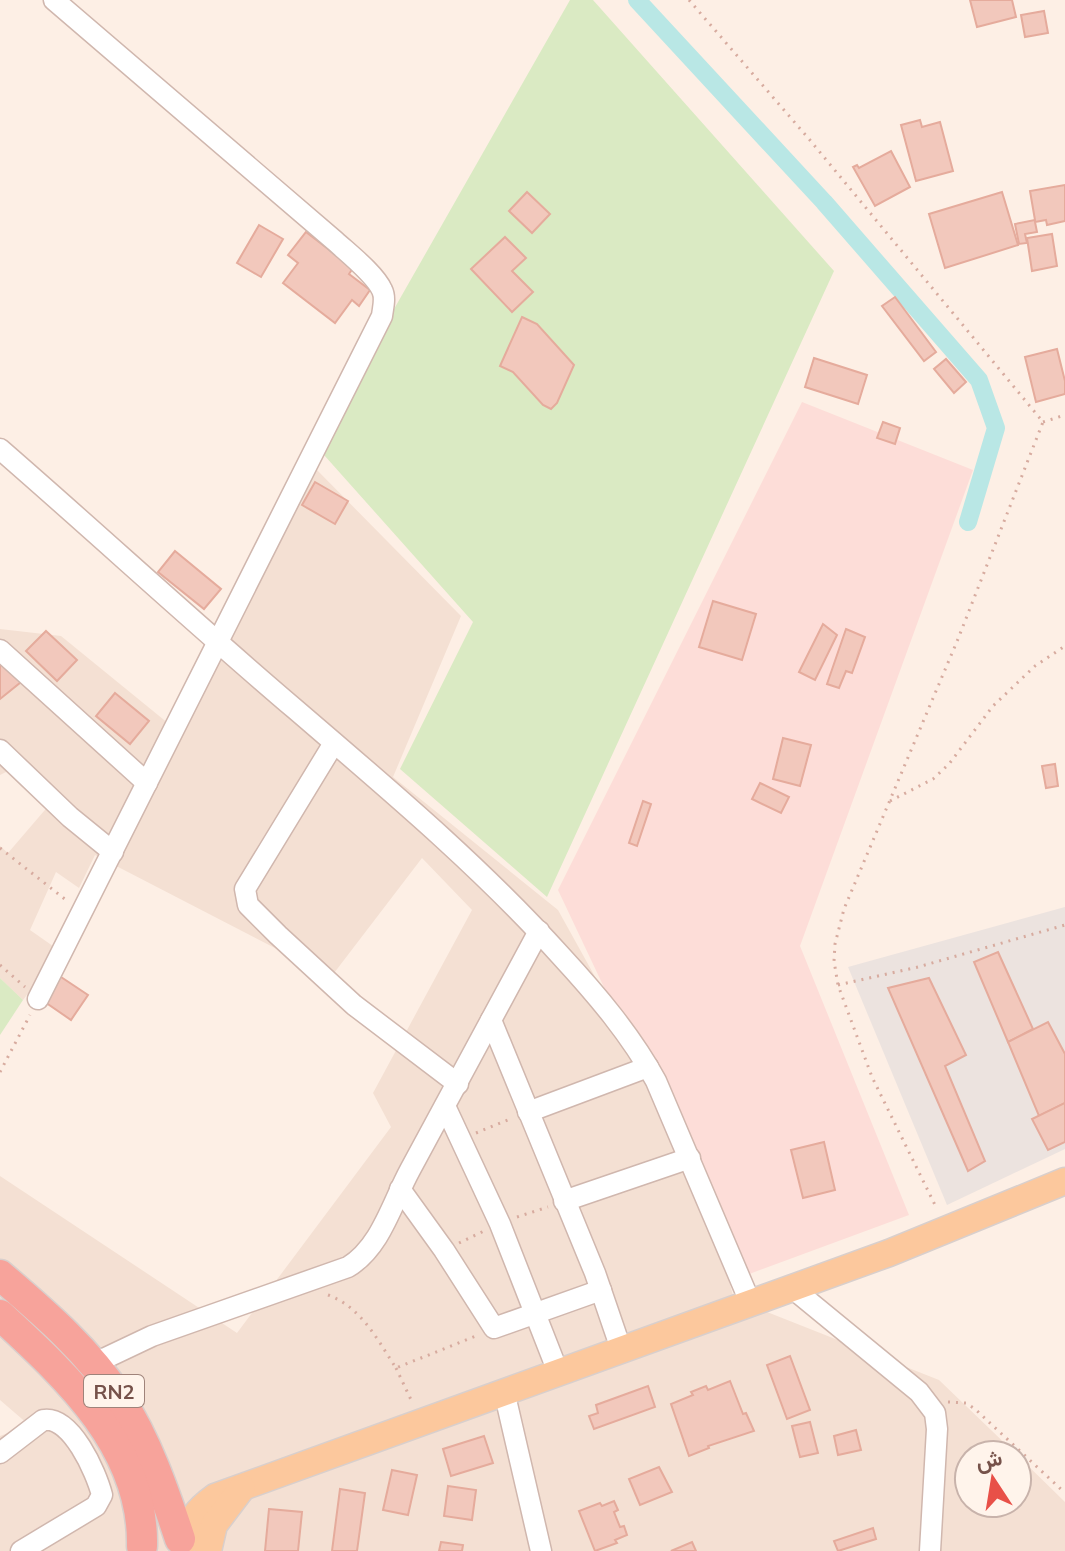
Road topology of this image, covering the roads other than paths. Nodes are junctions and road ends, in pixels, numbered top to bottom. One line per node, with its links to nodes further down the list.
1 (54, 0): 3 (street)
2 (0, 449): 3 (street)
3 (217, 643): 5 (street); 7 (street)
4 (0, 650): 7 (street)
5 (334, 743): 9 (street); 13 (street)
6 (0, 750): 8 (street)
7 (147, 783): 8 (street)
8 (113, 852): 10 (street)
9 (539, 931): 11 (street); 12 (street)
10 (38, 999)
11 (491, 1020): 13 (street); 15 (street)
12 (648, 1067): 15 (street); 16 (street)
13 (458, 1084): 14 (street)
14 (445, 1106): 18 (street); 24 (street)
15 (528, 1112): 19 (street)
16 (690, 1158): 19 (street); 23 (street)
17 (1065, 1181): 21 (main road)
18 (400, 1189): 24 (street); 27 (street)
19 (564, 1201): 22 (street)
20 (0, 1275): 27 (highway, RN2)
21 (791, 1287): 23 (main road); 35 (street)
22 (601, 1290): 24 (street); 26 (street)
23 (750, 1302): 26 (main road)
24 (536, 1312): 28 (street)
25 (0, 1315): 32 (highway, RN2)
26 (621, 1349): 28 (main road)
27 (93, 1364): 31 (highway, RN2)
28 (558, 1372): 29 (main road)
29 (504, 1391): 31 (main road); 34 (street)
30 (0, 1453): 33 (street)
31 (194, 1546): 32 (highway, RN2)
32 (140, 1548)
33 (21, 1551)
34 (541, 1551)
35 (930, 1551)

